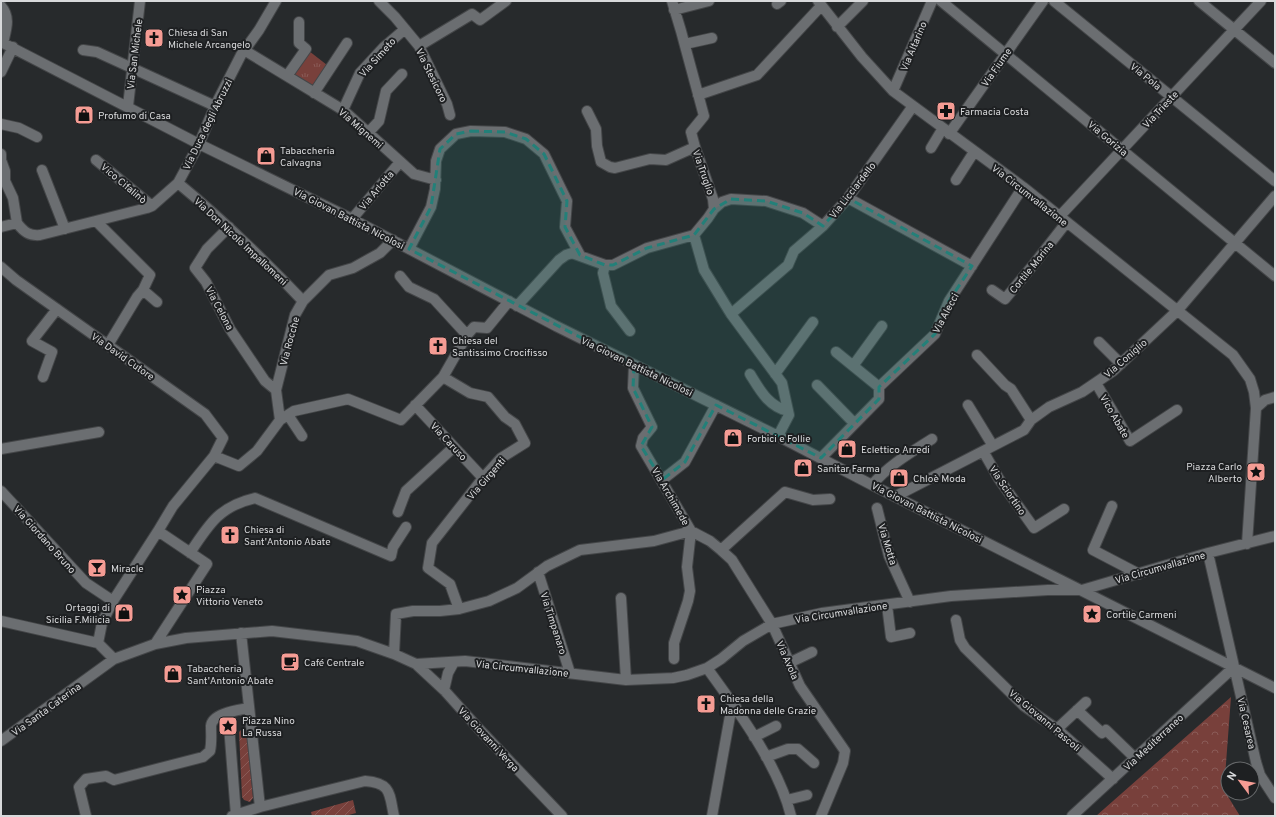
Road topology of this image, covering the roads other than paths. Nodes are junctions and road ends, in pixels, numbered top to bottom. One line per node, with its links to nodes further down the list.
1 (140, 1): 30 (street, Via San Michele)
2 (276, 1): 27 (street, Via Duca degli Abruzzi)
3 (379, 1): 18 (street, Via Stesicoro)
4 (506, 1): 24 (street)
5 (709, 1): 15 (street)
6 (863, 1): 17 (street)
7 (932, 1): 34 (street, Via Altarino)
8 (941, 1): 28 (street, Via Gorizia)
9 (1043, 1): 28 (street, Via Fiume)
10 (1054, 1): 37 (street, Via Pola)
11 (1199, 1): 19 (street)
12 (1261, 1): 19 (street, Via Trieste)
13 (820, 4): 17 (street, Via Circumvallazione); 36 (street)
14 (1, 6): 21 (street)
15 (673, 6): 23 (street, Via Truglio)
16 (299, 22): 33 (street)
17 (838, 27): 34 (street, Via Circumvallazione)
18 (405, 29): 24 (street, Via Stesicoro); 41 (street, Via Simeto)
19 (1234, 30): 29 (street); 37 (street, Via Trieste)
20 (712, 38): 23 (street)
21 (2, 42): 25 (street, Via Giovan Battista Nicolosi)
22 (347, 43): 35 (street)
23 (684, 44): 36 (street, Via Truglio)
24 (419, 46): 43 (street, Via Stesicoro)
25 (13, 48): 31 (street); 38 (street, Via Giovan Battista Nicolosi)
26 (84, 50): 30 (street)
27 (244, 50): 33 (street, Via Mignemi); 39 (street, Via Duca degli Abruzzi)
28 (1006, 53): 45 (street, Via Fiume); 51 (street, Via Gorizia)
29 (1275, 63)
30 (132, 68): 38 (street, Via San Michele); 39 (street)
31 (1, 72)
32 (402, 74): 46 (street)
33 (287, 76): 35 (street, Via Mignemi)
34 (893, 91): 40 (street, Via Circumvallazione)
35 (314, 93): 41 (street, Via Mignemi)
36 (698, 95): 49 (street, Via Truglio)
37 (1172, 96): 51 (street, Via Trieste); 59 (street, Via Pola)
38 (128, 106): 48 (street, Via Giovan Battista Nicolosi)
39 (215, 106): 48 (street, Via Duca degli Abruzzi)
40 (913, 106): 45 (street, Via Circumvallazione); 63 (street, Via Licciardello)
41 (343, 110): 46 (street, Via Mignemi)
42 (587, 111): 49 (street)
43 (450, 115)
44 (1, 124): 47 (street)
45 (946, 131): 50 (street, Via Fiume); 52 (street, Via Circumvallazione)
46 (368, 133): 55 (street, Via Mignemi)
47 (37, 137)
48 (199, 144): 60 (street, Via Duca degli Abruzzi); 66 (street, Via Giovan Battista Nicolosi)
49 (695, 147): 65 (street, Via Truglio)
50 (931, 148)
51 (1121, 150): 67 (street, Via Trieste); 76 (street, Via Gorizia)
52 (974, 152): 58 (street); 61 (street, Via Circumvallazione)
53 (1, 154): 69 (street)
54 (96, 160): 64 (street, Vico Cifalinò)
55 (400, 162): 57 (street, Via Mignemi); 66 (street, Via Arlotta)
56 (42, 170): 73 (street)
57 (436, 180): 77 (street); 78 (street)
58 (956, 180)
59 (1275, 180)
60 (178, 183): 64 (street, Via Duca degli Abruzzi); 72 (street, Via Don Nicolò Impallomeni)
61 (1022, 188): 67 (street, Via Circumvallazione); 80 (street, Via Alecci)
62 (1275, 196): 76 (street, Via Coniglio)
63 (848, 198): 70 (street, Via Licciardello); 80 (street)
64 (152, 206): 68 (street, Via Duca degli Abruzzi)
65 (714, 209): 70 (street); 74 (street, Via Truglio)
66 (352, 219): 75 (street, Via Giovan Battista Nicolosi)
67 (1062, 220): 85 (street, Cortile Morina); 90 (street, Via Circumvallazione)
68 (96, 221): 73 (street, Via Duca degli Abruzzi); 84 (street)
69 (17, 223): 71 (street); 73 (street, Via Duca degli Abruzzi)
70 (823, 226): 91 (street, Via Licciardello)
71 (1, 227)
72 (228, 227): 86 (street, Via Don Nicolò Impallomeni); 110 (street, Via Celona)
73 (65, 229)
74 (694, 235): 79 (street); 91 (street)
75 (393, 240): 77 (street, Via Giovan Battista Nicolosi); 86 (street, Via Rocche)
76 (1235, 243): 83 (street, Via Gorizia); 90 (street, Via Coniglio)
77 (409, 248): 88 (street, Via Giovan Battista Nicolosi)
78 (580, 255): 79 (street); 88 (street)
79 (605, 265): 94 (street)
80 (972, 266): 109 (street, Via Alecci)
81 (1, 267): 89 (street, Via David Cutore)
82 (400, 276): 95 (street)
83 (1275, 276)
84 (142, 290): 87 (street); 97 (street)
85 (992, 290)
86 (303, 301): 110 (street, Via Rocche)
87 (158, 302)
88 (513, 304): 95 (street); 101 (street, Via Giovan Battista Nicolosi)
89 (57, 309): 97 (street, Via David Cutore); 105 (street)
90 (1177, 311): 100 (street, Via Coniglio); 115 (street, Via Circumvallazione)
91 (731, 314): 104 (street)
92 (813, 322): 104 (street)
93 (882, 326): 102 (street)
94 (630, 331)
95 (467, 335): 106 (street)
96 (1099, 342): 100 (street)
97 (108, 345): 129 (street, Via David Cutore)
98 (836, 352): 102 (street)
99 (978, 355): 119 (street)
100 (1121, 364): 107 (street, Via Coniglio)
101 (634, 365): 113 (street, Via Giovan Battista Nicolosi); 132 (street, Via Archimede)
102 (853, 366): 109 (street)
103 (750, 374): 117 (street)
104 (775, 374): 117 (street)
105 (43, 377)
106 (443, 377): 112 (street); 131 (street, Via Girgenti)
107 (1096, 383): 116 (street, Vico Abate); 119 (street, Via Coniglio)
108 (817, 386): 120 (street)
109 (879, 387): 120 (street, Via Alecci)
110 (276, 390): 118 (street, Via Rocche)
111 (1275, 397): 115 (street)
112 (415, 405): 118 (street); 125 (street, Via Caruso)
113 (716, 405): 123 (street, Via Giovan Battista Nicolosi); 132 (street)
114 (968, 405): 126 (street)
115 (1256, 408): 145 (street, Via Circumvallazione)
116 (1177, 410)
117 (788, 411): 123 (street)
118 (284, 418): 122 (street); 129 (street)
119 (1031, 420): 126 (street, Via Coniglio)
120 (854, 423): 130 (street, Via Alecci)
121 (99, 432): 127 (street)
122 (302, 436)
123 (778, 436): 130 (street, Via Giovan Battista Nicolosi)
124 (932, 439): 133 (street)
125 (454, 446): 131 (street, Via Caruso); 140 (street)
126 (993, 446): 128 (street, Via Coniglio)
127 (1, 449)
128 (983, 451): 135 (street, Via Coniglio); 139 (street, Via Sciortino)
129 (214, 456): 142 (street)
130 (821, 458): 133 (street, Via Giovan Battista Nicolosi)
131 (483, 478): 156 (street, Via Girgenti)
132 (662, 480): 143 (street, Via Archimede)
133 (872, 485): 135 (street, Via Giovan Battista Nicolosi)
134 (1, 491): 153 (street, Via Giordano Bruno)
135 (896, 496): 151 (street, Via Giovan Battista Nicolosi)
136 (830, 499): 146 (street)
137 (1112, 506): 150 (street)
138 (878, 508): 154 (street, Via Motta)
139 (1064, 509)
140 (398, 512)
141 (406, 526): 147 (street)
142 (158, 531): 147 (street); 153 (street)
143 (691, 531): 146 (street, Via Avola); 149 (street); 167 (street, Via Archimede)
144 (1275, 536): 145 (street, Via Circumvallazione)
145 (1247, 544): 148 (street, Via Circumvallazione)
146 (721, 550): 159 (street, Via Avola)
147 (190, 553): 163 (street)
148 (1208, 553): 150 (street, Via Circumvallazione); 171 (street, Via Cesarea)
149 (538, 572): 156 (street); 173 (street, Via Timpanaro)
150 (1139, 574): 151 (street, Via Circumvallazione)
151 (1082, 590): 154 (street, Via Circumvallazione); 171 (street, Via Giovan Battista Nicolosi)
152 (621, 598): 174 (street)
153 (113, 601): 162 (street)
154 (910, 602): 155 (street, Via Circumvallazione)
155 (887, 604): 159 (street, Via Circumvallazione); 161 (street)
156 (458, 609): 165 (street)
157 (956, 620): 183 (street, Via Giovanni Pascoli)
158 (1, 621): 162 (street)
159 (772, 624): 169 (street, Via Avola); 172 (street, Via Circumvallazione)
160 (241, 633): 163 (street, Via Santa Caterina); 165 (street, Via Santa Caterina); 179 (street)
161 (910, 633)
162 (98, 644): 166 (street)
163 (154, 644): 166 (street, Via Santa Caterina)
164 (812, 652): 169 (street)
165 (394, 654): 170 (street, Via Santa Caterina)
166 (114, 659): 185 (street, Via Santa Caterina)
167 (674, 659)
168 (454, 662): 170 (street, Via Circumvallazione); 173 (street, Via Circumvallazione); 176 (street)
169 (789, 663): 200 (street, Via Avola)
170 (416, 664): 176 (street, Via Giovanni Verga)
171 (1234, 667): 175 (street, Via Giovan Battista Nicolosi); 187 (street, Via Mediterraneo); 191 (street, Via Cesarea)
172 (707, 668): 174 (street, Via Circumvallazione); 178 (street)
173 (570, 673): 174 (street, Via Circumvallazione)
174 (626, 680)
175 (1275, 688)
176 (444, 690): 197 (street, Via Giovanni Verga)
177 (1086, 702): 180 (street)
178 (736, 707): 184 (street); 198 (street)
179 (249, 708): 181 (street); 193 (street)
180 (1077, 710): 183 (street); 187 (street)
181 (228, 713): 194 (street); 195 (street)
182 (776, 726): 184 (street)
183 (1057, 729): 189 (street, Via Giovanni Pascoli)
184 (754, 737): 186 (street)
185 (1, 741)
186 (766, 757): 188 (street); 192 (street)
187 (1135, 758): 189 (street, Via Mediterraneo)
188 (814, 762)
189 (1113, 779): 201 (street, Via Mediterraneo)
190 (807, 795): 192 (street)
191 (1275, 798)
192 (787, 800): 199 (street)
193 (260, 807): 194 (street); 196 (street)
194 (234, 815)
195 (86, 816)
196 (394, 816)
197 (562, 816)
198 (712, 816)
199 (791, 816)
200 (821, 816)
201 (1072, 816)

